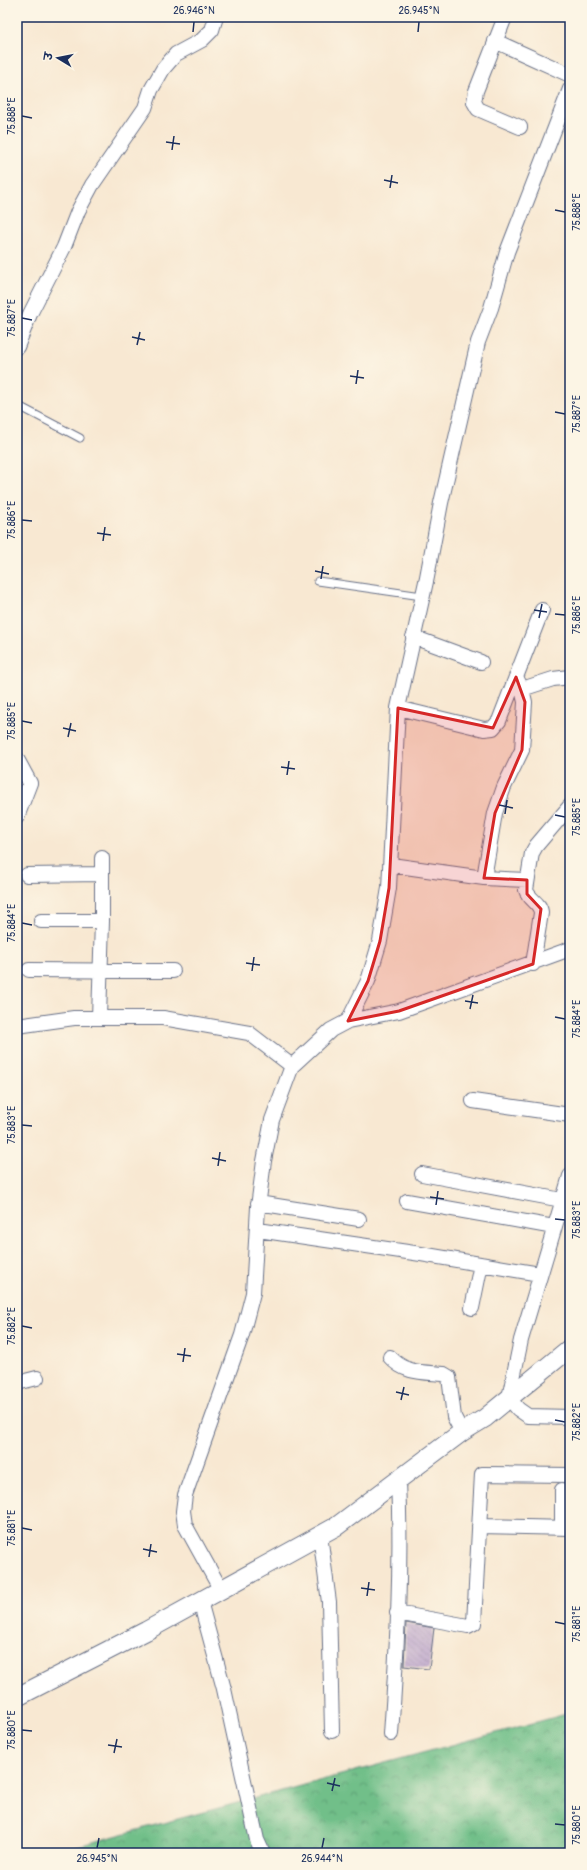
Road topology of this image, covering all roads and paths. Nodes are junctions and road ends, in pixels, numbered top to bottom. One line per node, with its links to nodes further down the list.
1 (216, 17): 7 (street)
2 (505, 17): 3 (street)
3 (495, 41): 4 (street); 6 (street)
4 (570, 75)
5 (570, 89): 11 (street)
6 (520, 127)
7 (17, 347)
8 (17, 405): 9 (lane)
9 (80, 438)
10 (318, 581): 11 (lane)
11 (422, 596): 13 (street)
12 (542, 610): 16 (street)
13 (413, 637): 14 (street); 17 (street)
14 (481, 662)
15 (570, 678): 16 (street)
16 (519, 683): 17 (street); 25 (street)
17 (398, 708): 22 (street)
18 (17, 759): 20 (street)
19 (570, 806): 26 (street)
20 (17, 817)
21 (102, 858): 24 (street)
22 (391, 865): 25 (street); 35 (street)
23 (27, 874): 24 (street)
24 (102, 874): 28 (street)
25 (484, 878): 26 (street)
26 (527, 880): 30 (street)
27 (41, 920): 28 (street)
28 (102, 921): 32 (street)
29 (570, 949): 30 (street)
30 (533, 964): 35 (street)
31 (29, 970): 32 (street)
32 (100, 970): 33 (street); 34 (street)
33 (172, 971)
34 (99, 1018): 36 (street); 37 (street)
35 (348, 1021): 37 (street)
36 (17, 1026)
37 (292, 1066): 44 (street)
38 (473, 1100): 39 (street)
39 (570, 1115)
40 (422, 1174): 42 (street)
41 (570, 1176): 42 (street)
42 (562, 1200): 46 (street)
43 (407, 1201): 46 (street)
44 (258, 1203): 45 (street); 47 (street)
45 (359, 1218)
46 (554, 1227): 49 (street)
47 (258, 1230): 48 (street); 64 (street)
48 (481, 1264): 49 (street); 50 (street)
49 (540, 1274): 55 (street)
50 (472, 1308)
51 (570, 1348): 55 (street)
52 (390, 1357): 57 (street)
53 (37, 1378): 54 (street)
54 (17, 1383)
55 (508, 1398): 56 (street); 57 (street)
56 (570, 1416)
57 (462, 1432): 59 (street)
58 (570, 1475): 61 (street)
59 (398, 1481): 63 (street); 66 (street)
60 (562, 1490): 62 (street)
61 (479, 1526): 62 (street); 66 (street)
62 (566, 1527)
63 (320, 1535): 64 (street); 68 (street)
64 (221, 1590): 65 (street)
65 (200, 1601): 67 (street); 70 (street)
66 (397, 1613): 69 (street)
67 (17, 1697)
68 (332, 1731)
69 (391, 1734)
70 (263, 1853)

